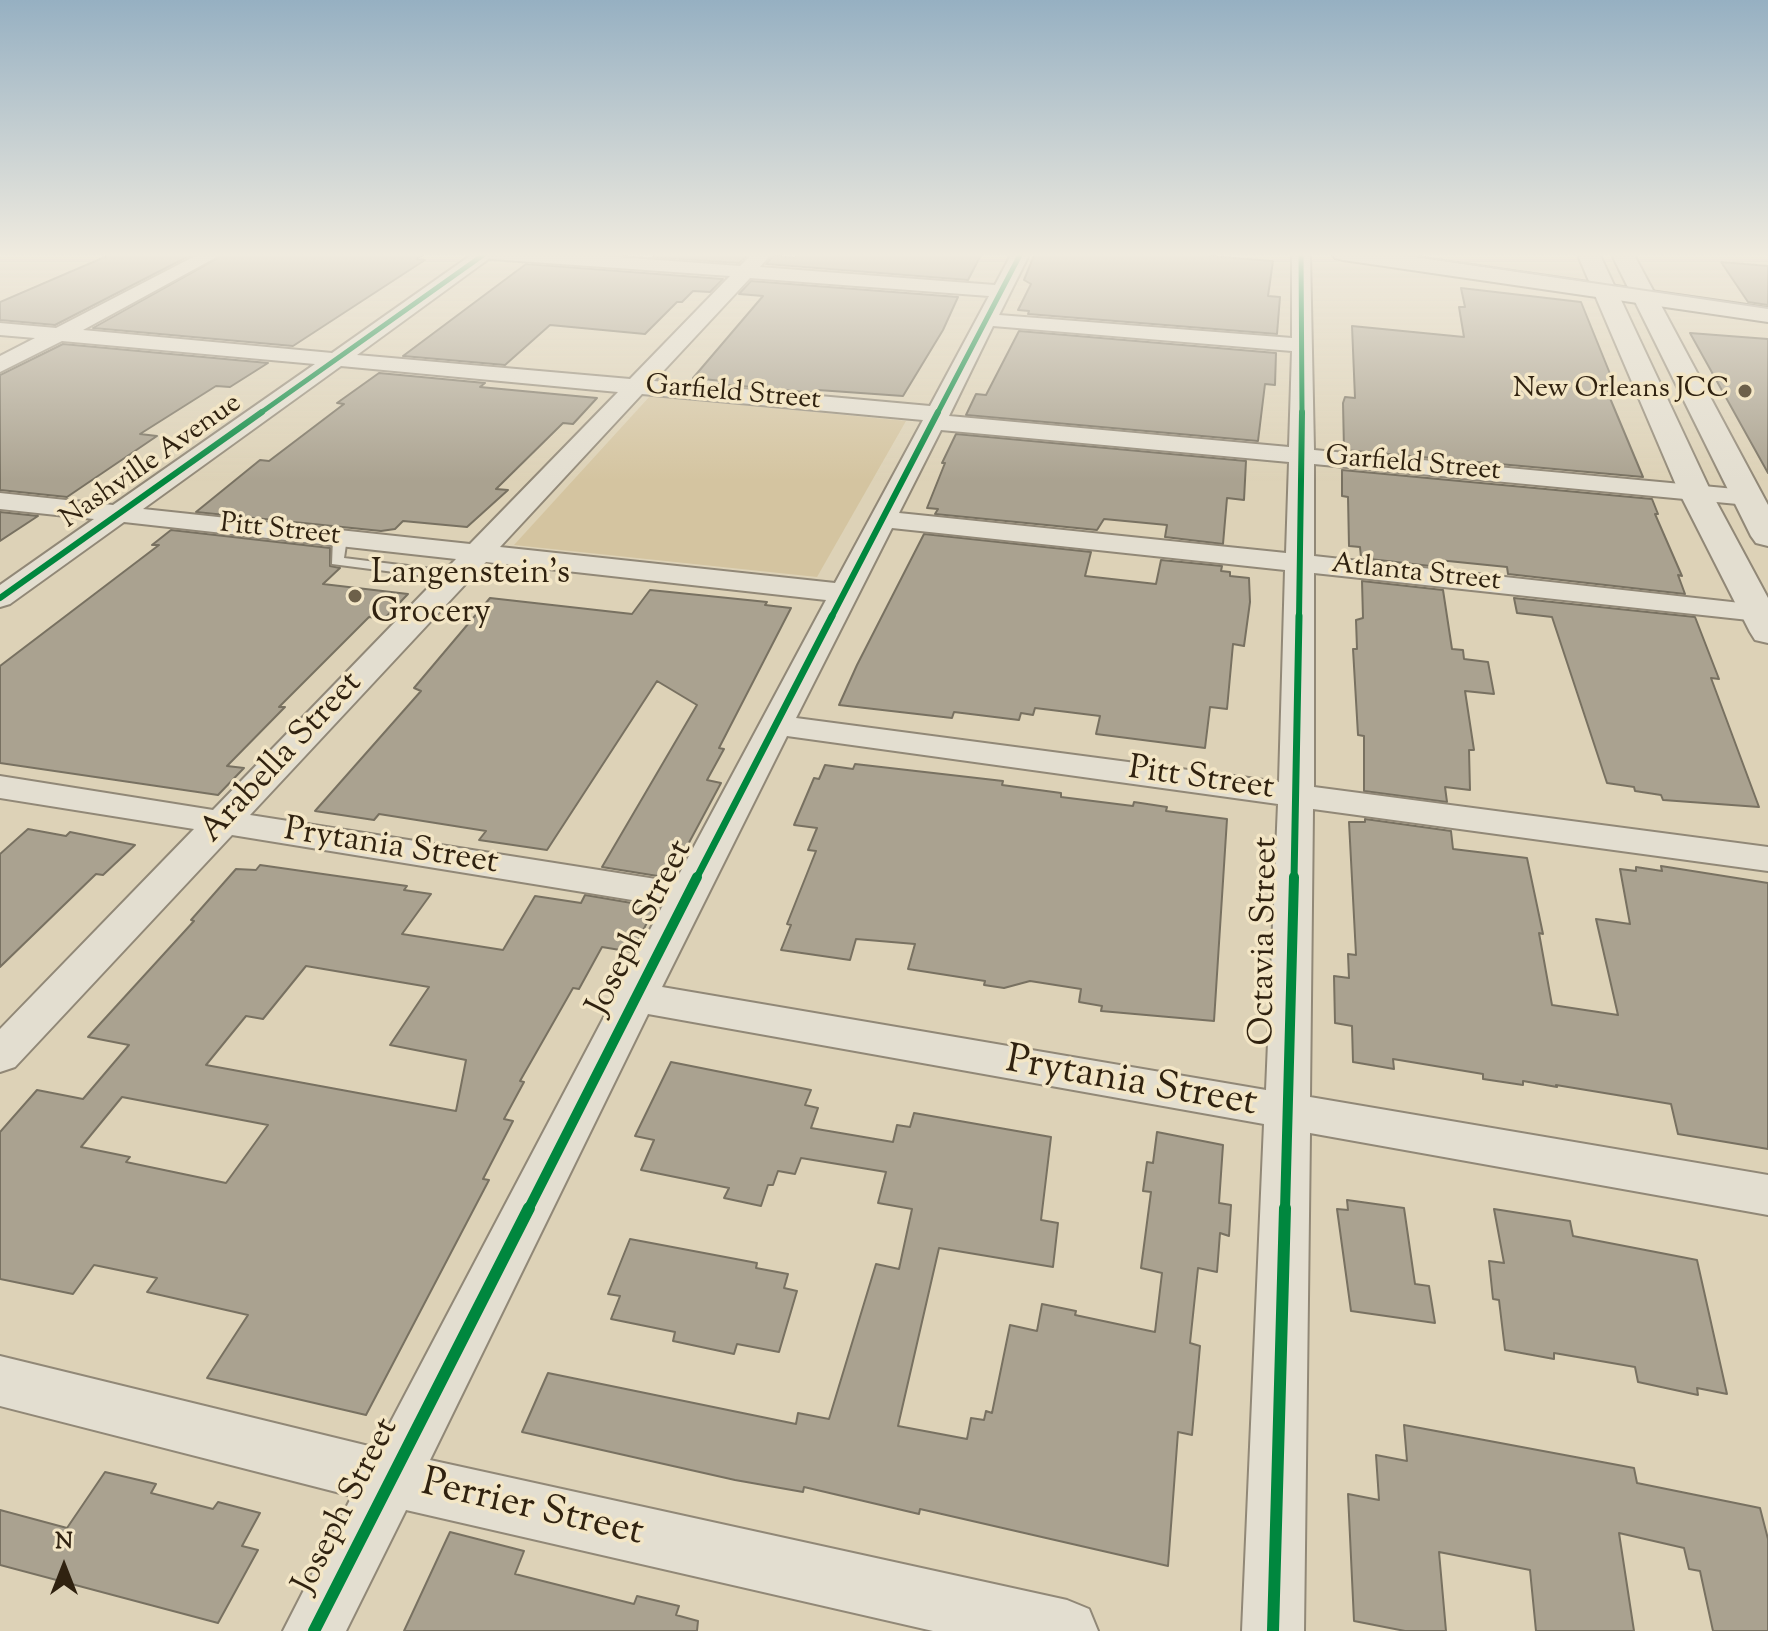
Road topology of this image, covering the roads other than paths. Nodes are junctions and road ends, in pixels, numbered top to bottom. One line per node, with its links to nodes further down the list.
1 (1, 329): 10 (street, Garfield Street)
2 (67, 329): 10 (street)
3 (381, 329): 12 (street, Nashville Avenue)
4 (690, 329): 14 (street, Arabella Street)
5 (983, 329): 15 (street, Joseph Street)
6 (1181, 329): 11 (street)
7 (1303, 329): 11 (street, Octavia Street)
8 (1622, 329): 17 (street)
9 (1662, 329): 18 (street)
10 (56, 335): 12 (street, Garfield Street); 13 (street)
11 (1303, 345): 16 (street, Octavia Street)
12 (337, 360): 14 (street, Garfield Street); 20 (street, Nashville Avenue)
13 (0, 365)
14 (636, 386): 15 (street, Garfield Street); 24 (street, Arabella Street)
15 (937, 418): 16 (street, Garfield Street); 21 (street, Joseph Street)
16 (1301, 455): 17 (street, Garfield Street); 25 (street, Octavia Street)
17 (1695, 492): 18 (street, Garfield Street); 29 (street)
18 (1748, 497): 22 (street)
19 (0, 501): 20 (street, Pitt Street)
20 (118, 515): 23 (street, Pitt Street); 28 (street, Nashville Avenue)
21 (884, 519): 25 (street, Atlanta Street); 27 (street, Joseph Street)
22 (1768, 536)
23 (340, 538): 24 (street, Pitt Street); 26 (lane)
24 (479, 553): 26 (street, Arabella Street); 27 (street, Pitt Street)
25 (1300, 563): 29 (street, Atlanta Street); 32 (street, Octavia Street)
26 (456, 576): 33 (street, Arabella Street)
27 (846, 593): 30 (street, Joseph Street)
28 (0, 598)
29 (1765, 619)
30 (777, 725): 32 (street, Pitt Street); 35 (street, Joseph Street)
31 (0, 787): 33 (street, Prytania Street)
32 (1296, 794): 34 (street, Pitt Street); 38 (street, Octavia Street)
33 (223, 822): 35 (street, Prytania Street); 37 (street, Arabella Street)
34 (1768, 859)
35 (687, 896): 36 (street, Joseph Street)
36 (636, 997): 38 (street, Prytania Street); 41 (street, Joseph Street)
37 (0, 1056)
38 (1289, 1113): 39 (street, Prytania Street); 44 (street, Octavia Street)
39 (1768, 1195)
40 (0, 1381): 41 (street, Perrier Street)
41 (391, 1479): 42 (street, Joseph Street); 43 (street, Perrier Street)
42 (314, 1631)
43 (1067, 1631)
44 (1273, 1631)

